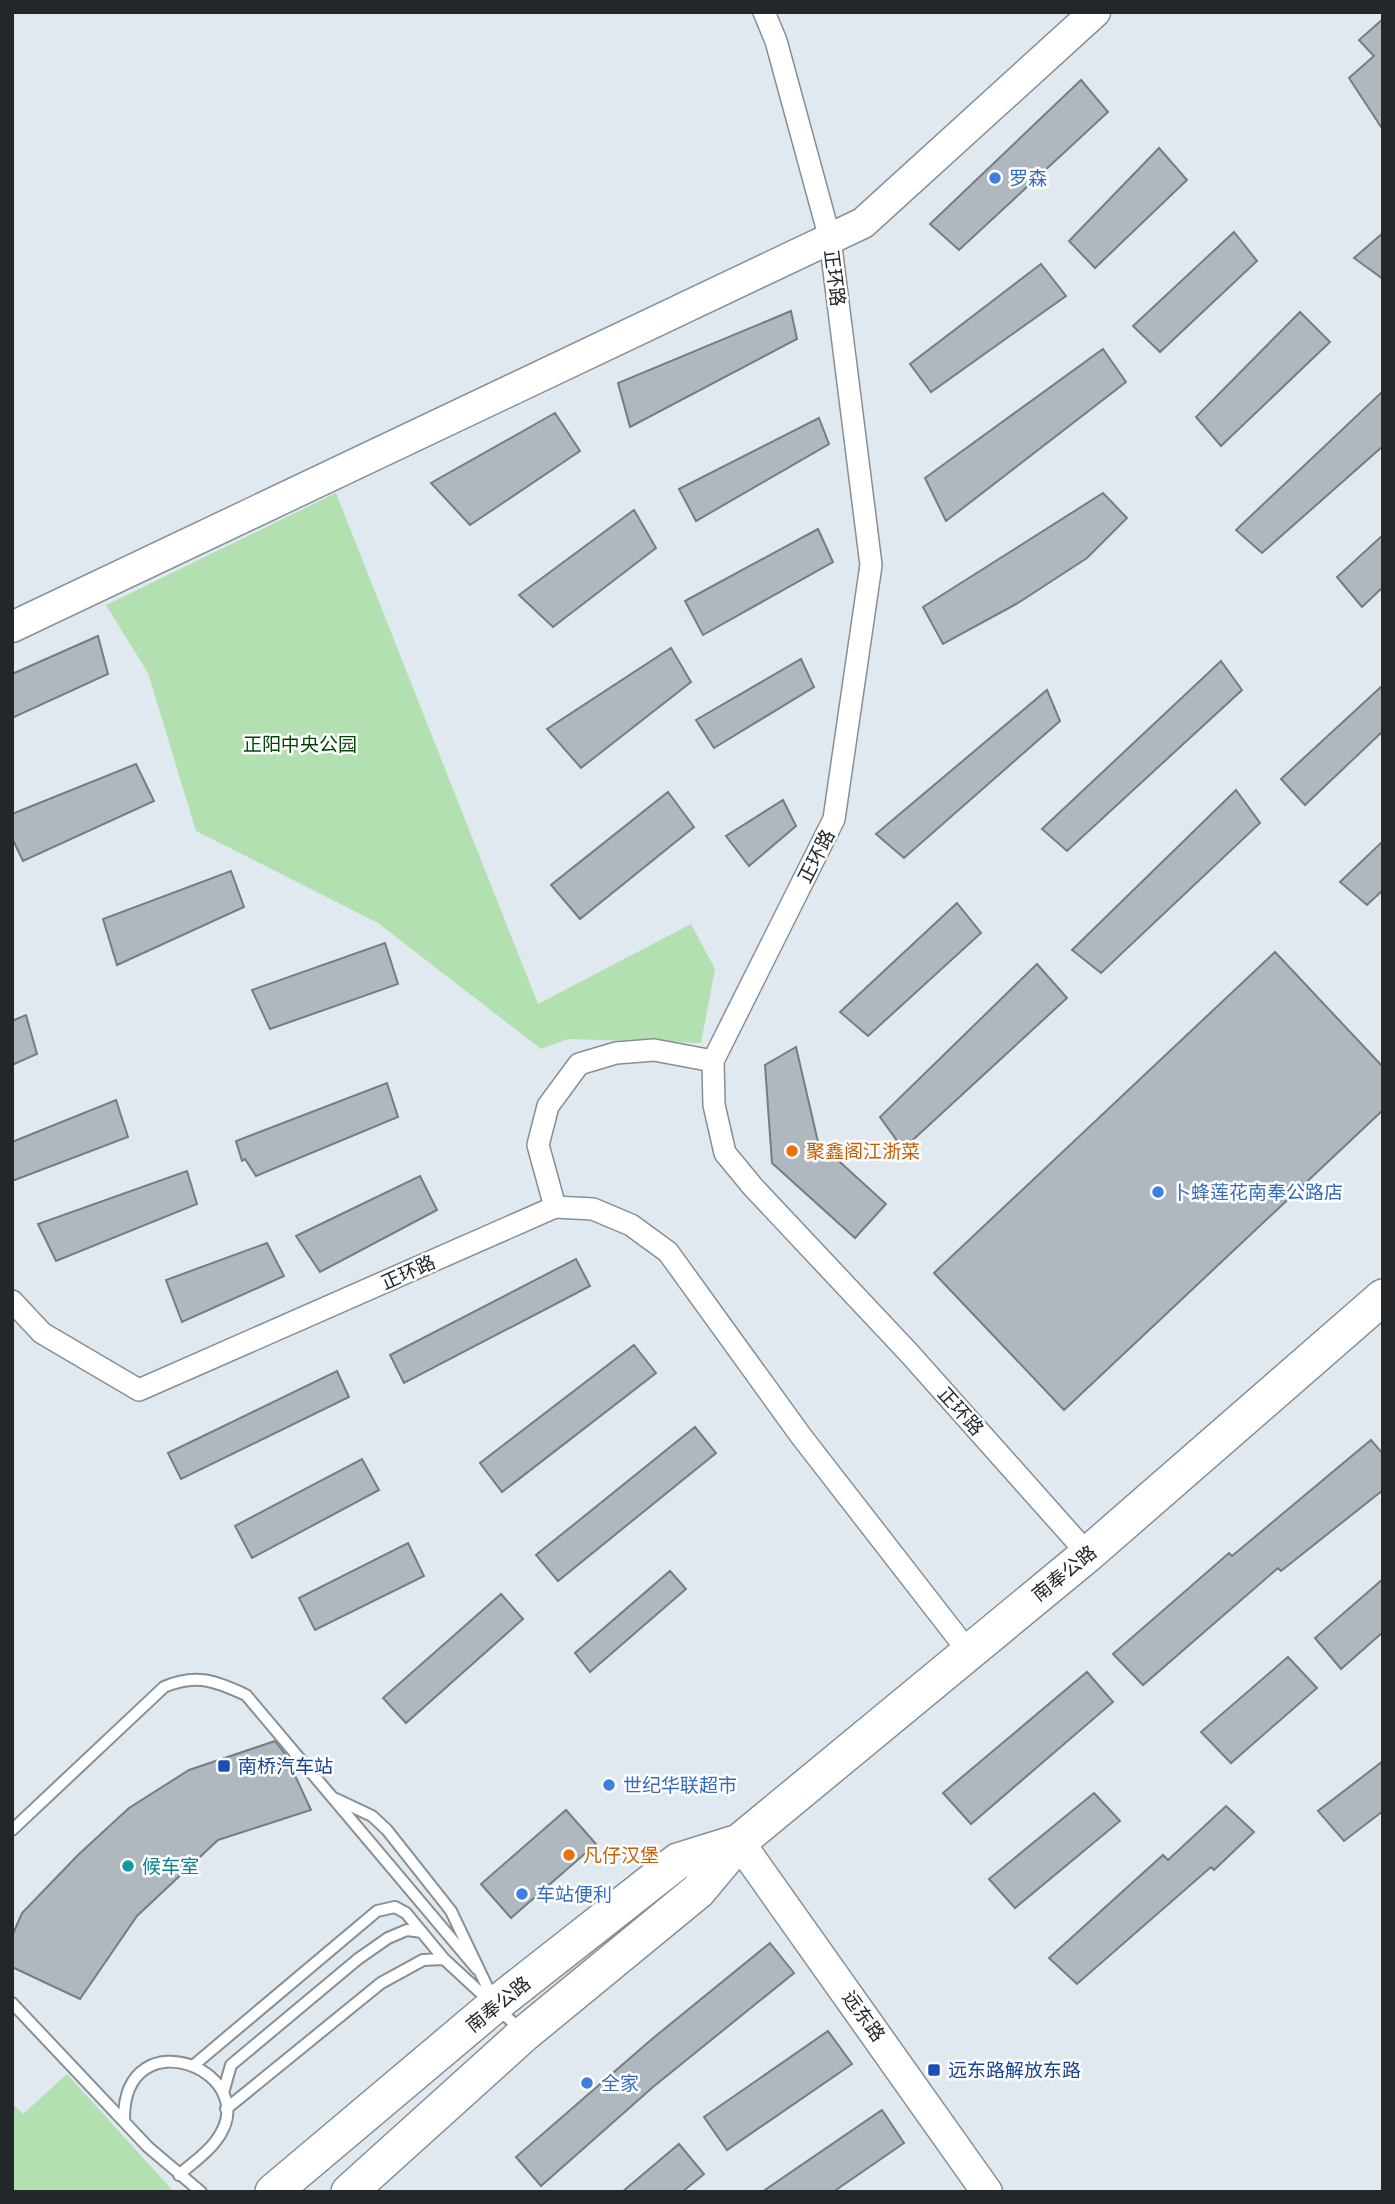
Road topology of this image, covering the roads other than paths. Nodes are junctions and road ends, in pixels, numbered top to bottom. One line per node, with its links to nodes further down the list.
1 (764, 12): 3 (street, 正环路)
2 (1095, 12): 3 (main road)
3 (830, 239): 4 (main road); 5 (street, 正环路)
4 (12, 627)
5 (713, 1061): 6 (street); 9 (street, 正环路)
6 (555, 1207): 8 (street, 正环路); 10 (street, 正环路)
7 (1383, 1297): 9 (main road, 南奉公路)
8 (12, 1301)
9 (1088, 1554): 10 (main road, 南奉公路)
10 (968, 1651): 13 (main road, 南奉公路)
11 (332, 1797): 12 (lane); 16 (lane); 16 (lane)
12 (12, 1830)
13 (739, 1842): 18 (main road, 南奉公路); 19 (main road, 南奉公路); 28 (main road, 远东路)
14 (422, 1932): 15 (lane); 20 (lane); 21 (lane)
15 (444, 1959): 18 (lane); 22 (lane)
16 (477, 1969): 18 (lane)
17 (12, 2003): 23 (lane)
18 (496, 2004): 19 (lane); 26 (main road, 南奉公路)
19 (524, 2034): 27 (main road, 南奉公路)
20 (194, 2064): 21 (lane); 23 (lane)
21 (223, 2093): 22 (lane)
22 (226, 2109): 24 (lane)
23 (124, 2120): 24 (lane)
24 (179, 2175): 25 (lane)
25 (201, 2192)
26 (272, 2192)
27 (349, 2192)
28 (987, 2192)

